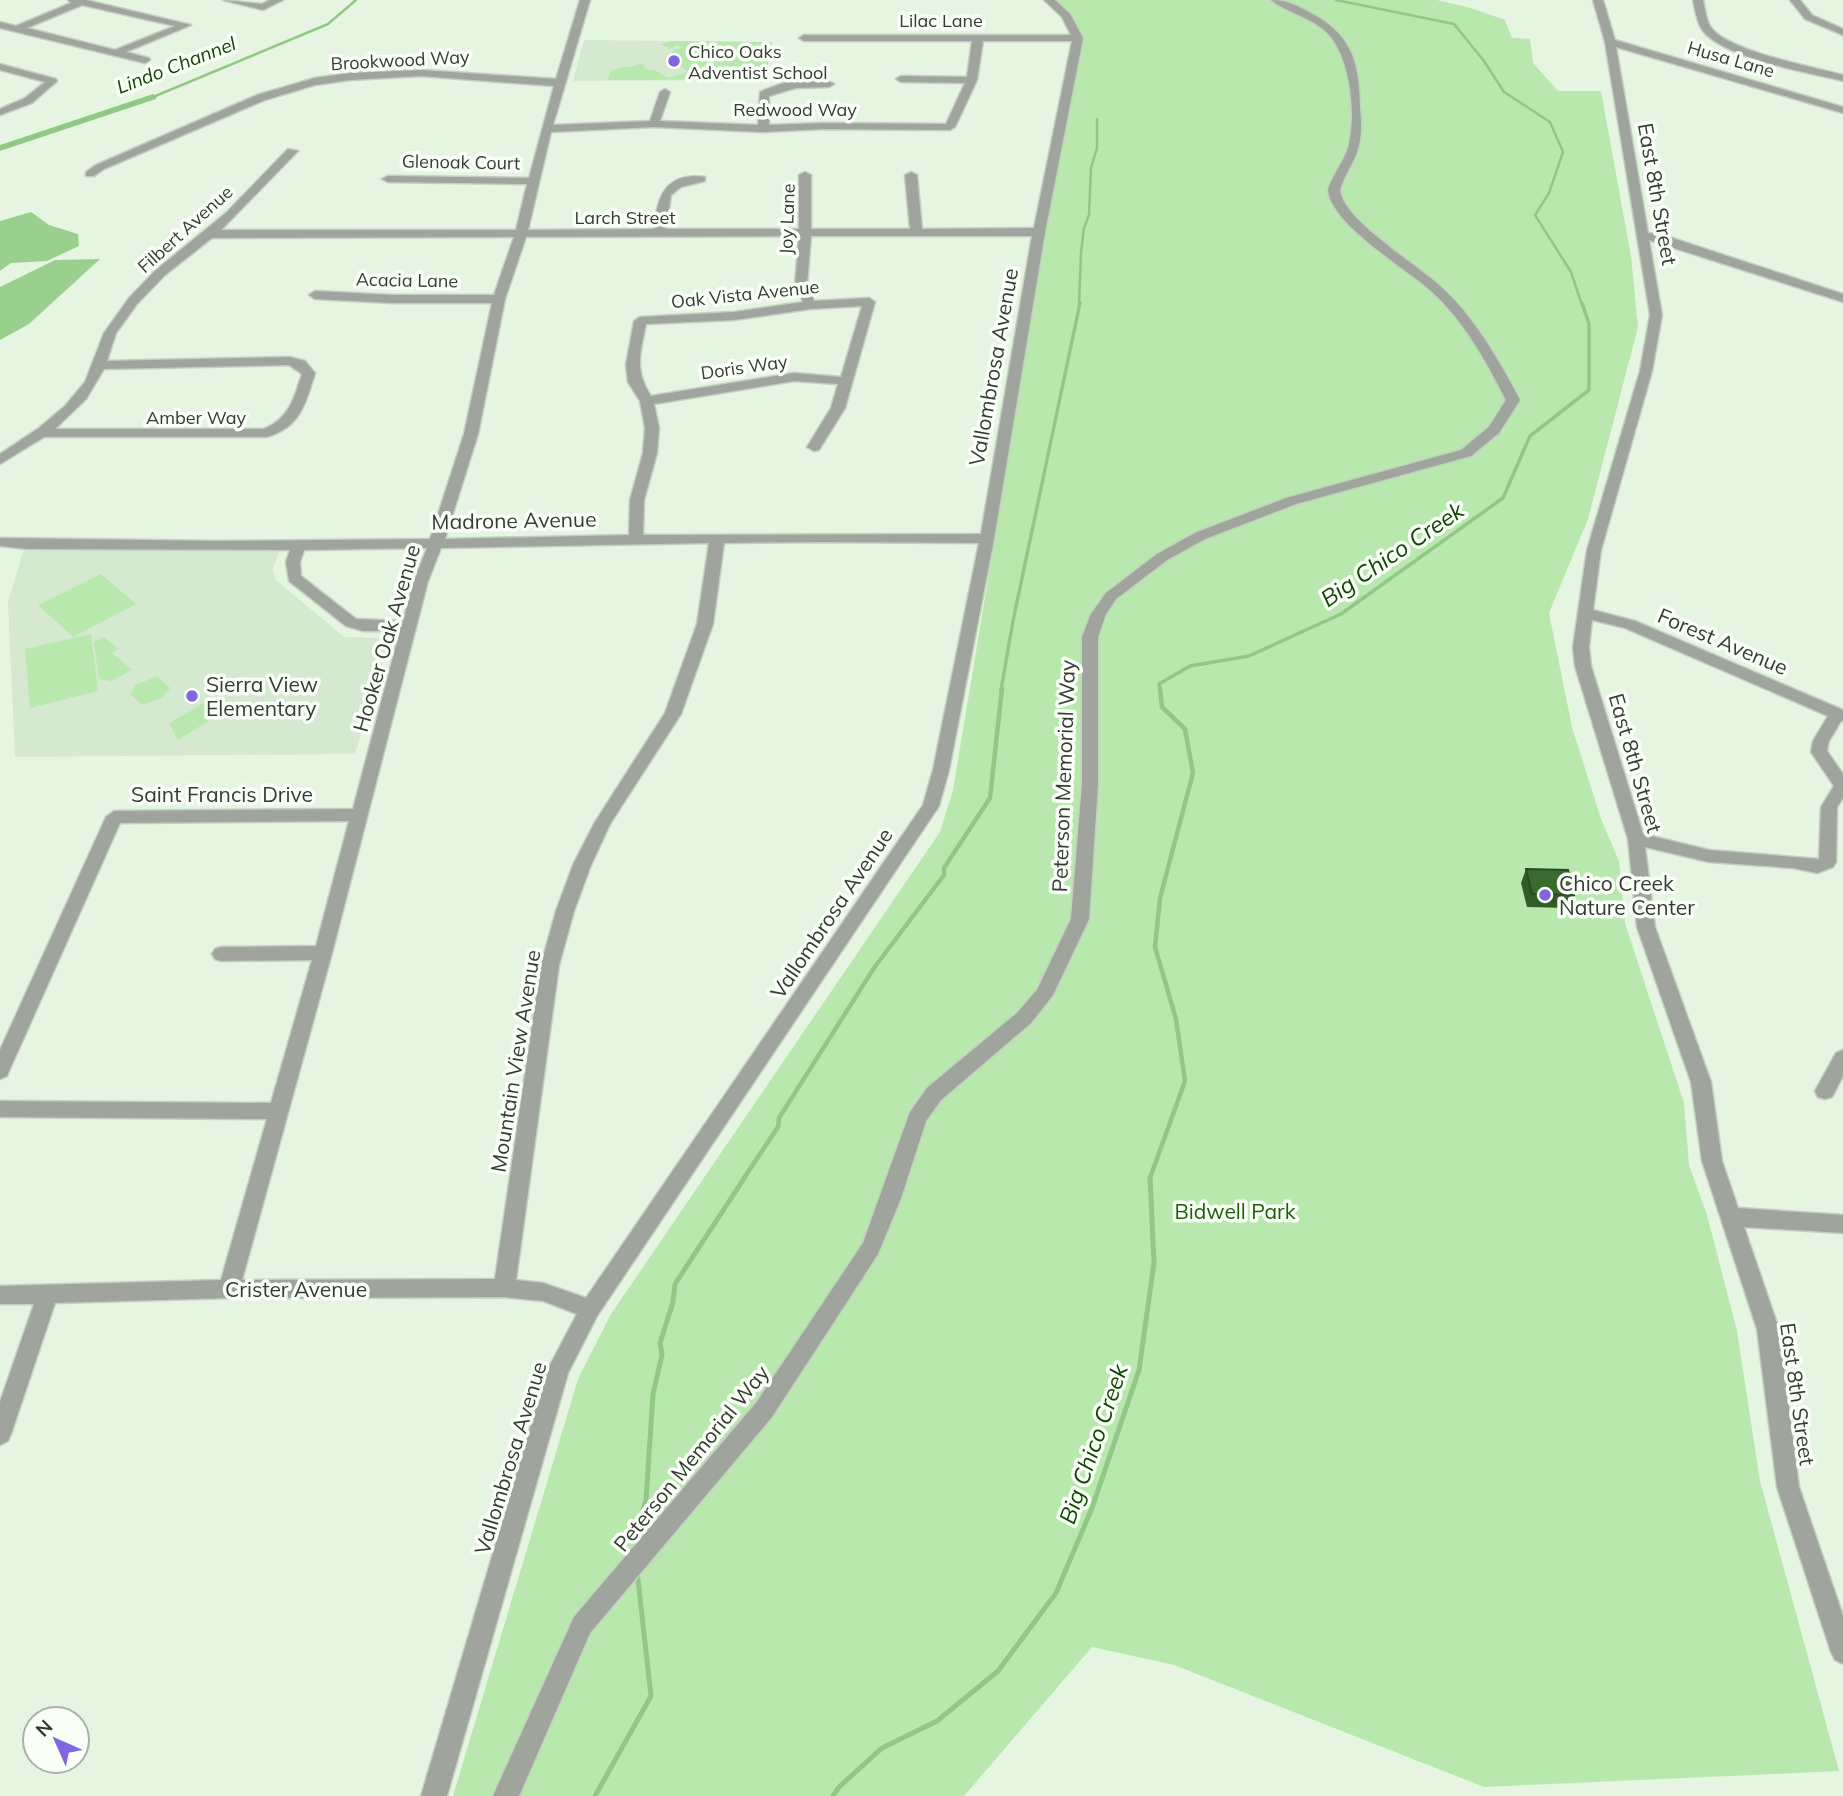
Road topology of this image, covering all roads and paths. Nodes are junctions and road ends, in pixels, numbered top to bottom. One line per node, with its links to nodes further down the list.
1 (136, 0): 11 (street)
2 (228, 0): 3 (street)
3 (278, 0)
4 (585, 0): 26 (street, Hooker Oak Avenue)
5 (1049, 0): 17 (street)
6 (1276, 0): 87 (street, Peterson Memorial Way)
7 (1698, 0): 23 (street)
8 (1795, 0): 14 (street)
9 (77, 1): 11 (street); 13 (street)
10 (1598, 1): 18 (street, East 8th Street)
11 (118, 10): 19 (street)
12 (0, 25): 13 (street)
13 (17, 29): 19 (street)
14 (1843, 32)
15 (978, 37): 16 (street, Lilac Lane); 17 (street, Lilac Lane); 25 (street, Redwood Way)
16 (804, 38)
17 (1078, 38): 42 (street, Vallombrosa Avenue)
18 (1609, 39): 29 (street, Husa Lane); 47 (street, East 8th Street)
19 (115, 53): 20 (street)
20 (145, 60)
21 (1843, 64): 23 (street)
22 (0, 66): 30 (street)
23 (1837, 77)
24 (901, 79): 25 (street)
25 (972, 80): 33 (street, Redwood Way)
26 (561, 83): 32 (street, Hooker Oak Avenue); 35 (street, Brookwood Way)
27 (830, 84): 33 (street)
28 (665, 92): 31 (street)
29 (1843, 110)
30 (0, 112)
31 (654, 124): 32 (street, Redwood Way); 33 (street, Redwood Way)
32 (546, 129): 40 (street, Hooker Oak Avenue)
33 (763, 129)
34 (292, 150): 44 (street, Filbert Avenue)
35 (90, 174)
36 (805, 175): 43 (street, Joy Lane)
37 (911, 175): 41 (street)
38 (388, 179): 40 (street, Glenoak Court)
39 (701, 179): 46 (street)
40 (533, 181): 45 (street, Hooker Oak Avenue)
41 (916, 232): 42 (street, Larch Street); 43 (street, Larch Street)
42 (1040, 232): 58 (street, Vallombrosa Avenue)
43 (805, 233): 46 (street, Larch Street); 51 (street, Joy Lane)
44 (210, 234): 45 (street, Larch Street); 52 (street, Filbert Avenue)
45 (521, 234): 46 (street, Larch Street); 50 (street, Hooker Oak Avenue)
46 (660, 234)
47 (1642, 236): 49 (street); 64 (street, East 8th Street)
48 (315, 295): 50 (street, Acacia Lane)
49 (1843, 298)
50 (499, 299): 61 (street, Hooker Oak Avenue)
51 (810, 305): 53 (street, Oak Vista Avenue); 54 (street, Oak Vista Avenue)
52 (100, 365): 55 (street, Filbert Avenue); 55 (street, Amber Way)
53 (848, 381): 54 (street, Doris Way); 56 (street)
54 (647, 401): 59 (street, Oak Vista Avenue)
55 (41, 433): 57 (street, Filbert Avenue)
56 (814, 447)
57 (0, 460)
58 (988, 539): 60 (street, Madrone Avenue); 83 (street, Vallombrosa Avenue)
59 (636, 540): 60 (street, Madrone Avenue); 61 (street, Madrone Avenue)
60 (716, 540): 79 (street, Mountain View Avenue)
61 (437, 541): 63 (street, Madrone Avenue); 65 (street, Hooker Oak Avenue)
62 (0, 542): 63 (street, Madrone Avenue)
63 (299, 544): 65 (street)
64 (1585, 612): 66 (street, Forest Avenue); 69 (street, East 8th Street)
65 (409, 626): 68 (street, Hooker Oak Avenue)
66 (1840, 714): 67 (street)
67 (1843, 785): 69 (street)
68 (358, 815): 70 (street, Hooker Oak Avenue); 73 (street, Saint Francis Drive)
69 (1636, 839): 77 (street, East 8th Street)
70 (323, 953): 71 (street); 76 (street, Hooker Oak Avenue)
71 (221, 954)
72 (1843, 1058): 74 (street)
73 (0, 1071)
74 (1825, 1091)
75 (0, 1109): 76 (street)
76 (278, 1111): 80 (street, Hooker Oak Avenue)
77 (1733, 1217): 78 (street); 85 (street, East 8th Street)
78 (1843, 1224)
79 (503, 1288): 80 (street, Crister Avenue); 83 (street, Crister Avenue)
80 (229, 1289): 82 (street, Crister Avenue)
81 (0, 1295): 82 (street, Crister Avenue)
82 (47, 1295): 84 (street)
83 (590, 1309): 86 (street, Vallombrosa Avenue)
84 (0, 1434)
85 (1843, 1652)
86 (434, 1796)
87 (506, 1796)

